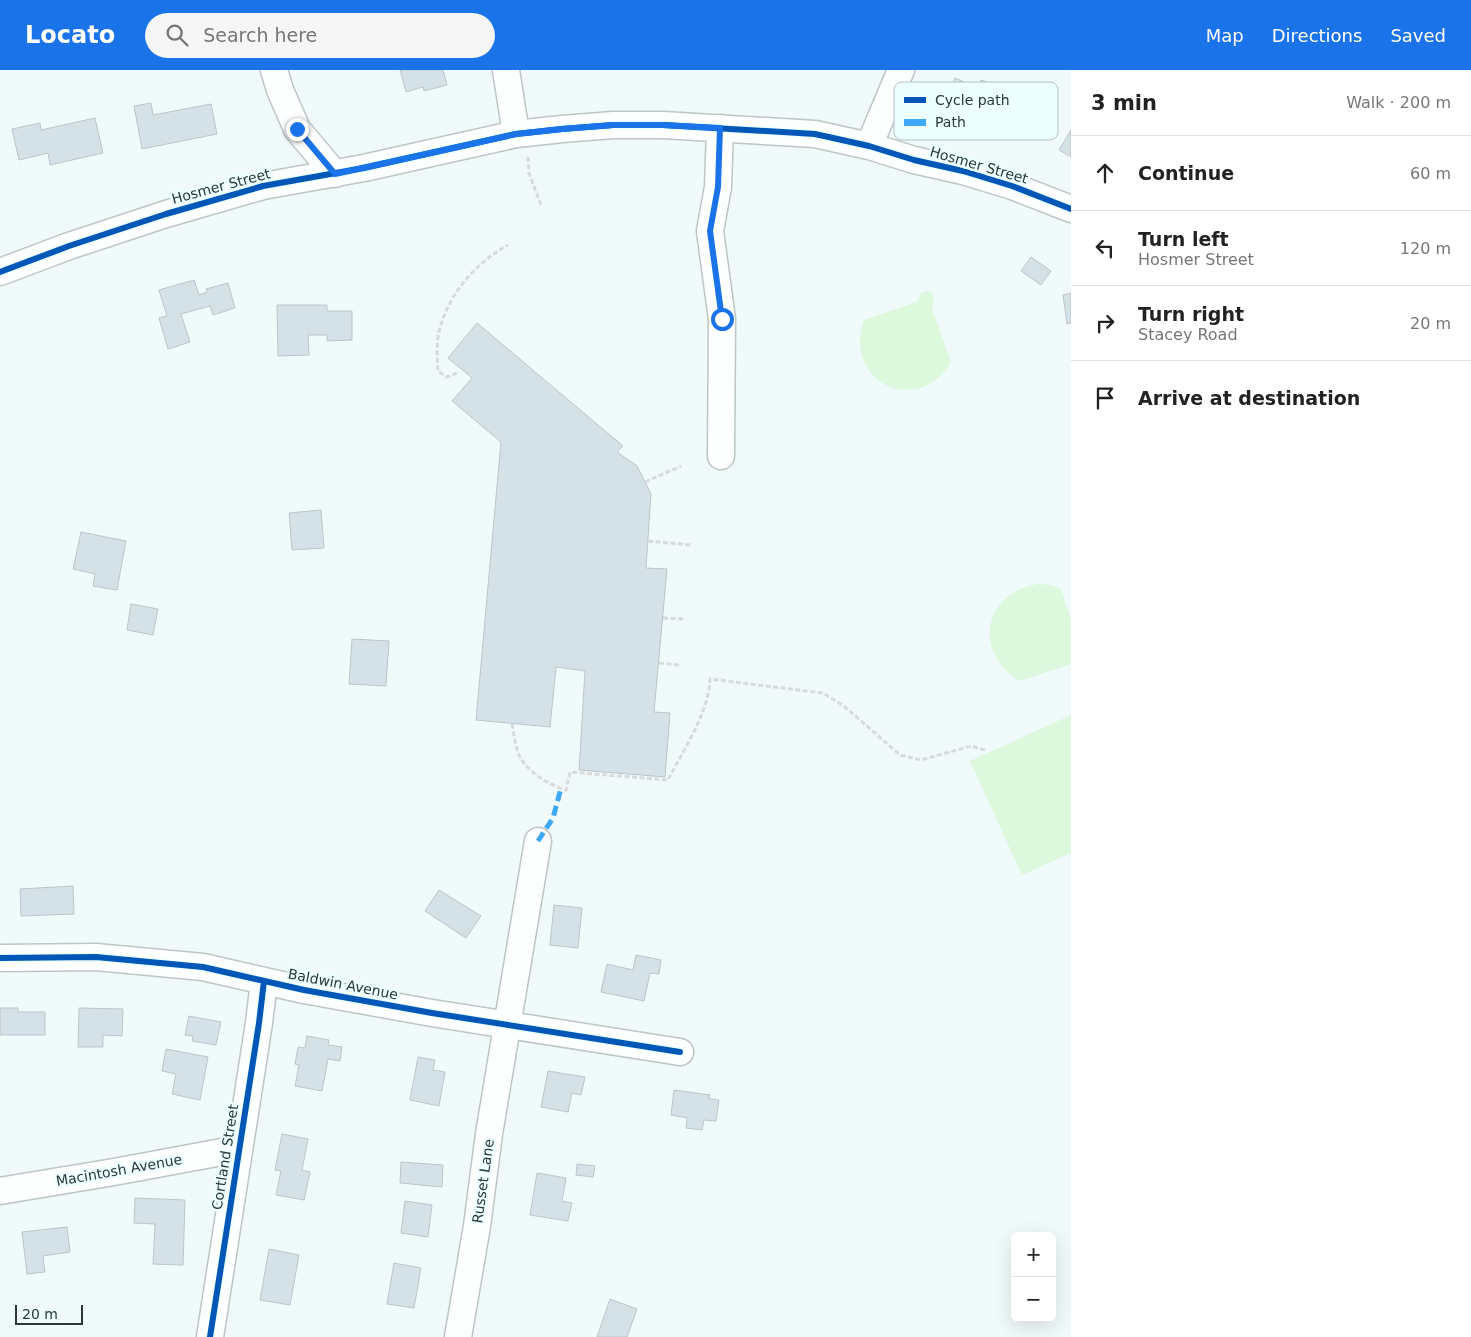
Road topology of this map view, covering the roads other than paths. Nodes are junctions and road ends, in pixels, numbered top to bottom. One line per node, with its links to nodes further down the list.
1 (274, 70): 9 (street)
2 (506, 70): 7 (street)
3 (901, 70): 4 (street)
4 (896, 82)
5 (894, 87): 8 (street)
6 (720, 128): 7 (street, Hosmer Street); 8 (street, Hosmer Street); 12 (street)
7 (522, 146): 9 (street, Hosmer Street)
8 (870, 146): 10 (street, Hosmer Street)
9 (335, 174): 11 (street, Hosmer Street)
10 (1071, 209)
11 (0, 272)
12 (720, 456)
13 (538, 841): 16 (street, Russet Lane)
14 (0, 958): 15 (street, Baldwin Avenue)
15 (264, 981): 16 (street, Baldwin Avenue); 18 (street, Cortland Street)
16 (508, 1025): 17 (street, Baldwin Avenue); 21 (street, Russet Lane)
17 (680, 1052)
18 (238, 1149): 19 (street, Macintosh Avenue); 20 (street, Cortland Street)
19 (0, 1191)
20 (210, 1337)
21 (458, 1337)

